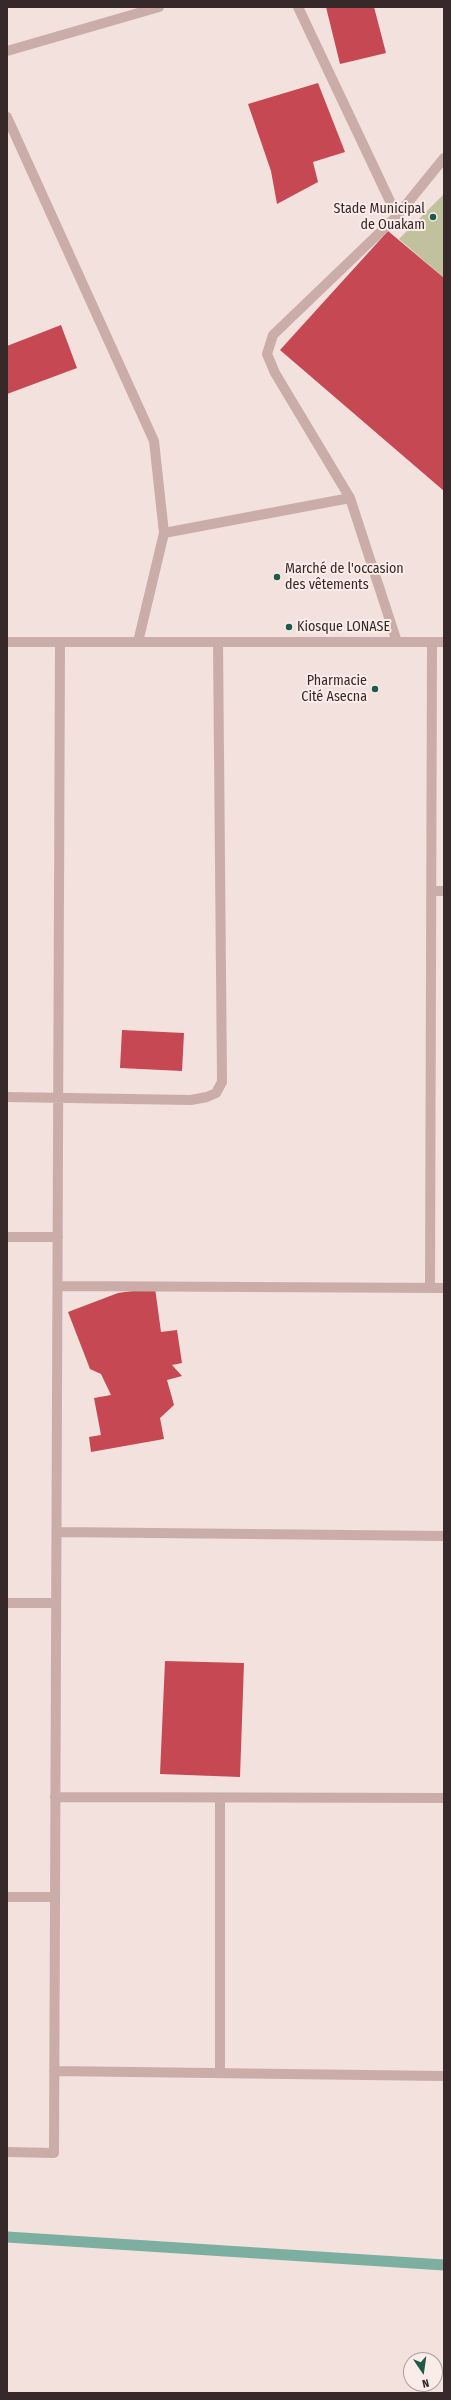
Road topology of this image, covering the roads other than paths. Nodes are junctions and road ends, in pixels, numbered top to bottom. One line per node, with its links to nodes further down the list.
1 (159, 7): 3 (street)
2 (298, 7): 6 (street)
3 (7, 51)
4 (7, 117): 8 (street)
5 (444, 158): 6 (street)
6 (397, 216): 7 (street)
7 (350, 498): 8 (street); 13 (street)
8 (164, 533): 11 (street)
9 (7, 642): 10 (street)
10 (60, 642): 11 (street); 19 (street)
11 (138, 642): 12 (street)
12 (218, 642): 13 (street); 19 (street)
13 (397, 642): 14 (street)
14 (432, 642): 15 (street); 16 (street)
15 (444, 642)
16 (432, 891): 17 (street); 23 (street)
17 (444, 891)
18 (7, 1097): 19 (street)
19 (58, 1097): 21 (street)
20 (7, 1237): 21 (street)
21 (58, 1237): 22 (street)
22 (58, 1286): 23 (street); 25 (street)
23 (430, 1288): 24 (street)
24 (444, 1288)
25 (57, 1532): 26 (street); 28 (street)
26 (444, 1536)
27 (7, 1603): 28 (street)
28 (56, 1603): 29 (street)
29 (55, 1797): 30 (street); 33 (street)
30 (220, 1798): 31 (street); 35 (street)
31 (444, 1798)
32 (7, 1897): 33 (street)
33 (55, 1897): 34 (street)
34 (54, 2071): 35 (street); 37 (street)
35 (220, 2073): 36 (street)
36 (444, 2076)
37 (7, 2152)

